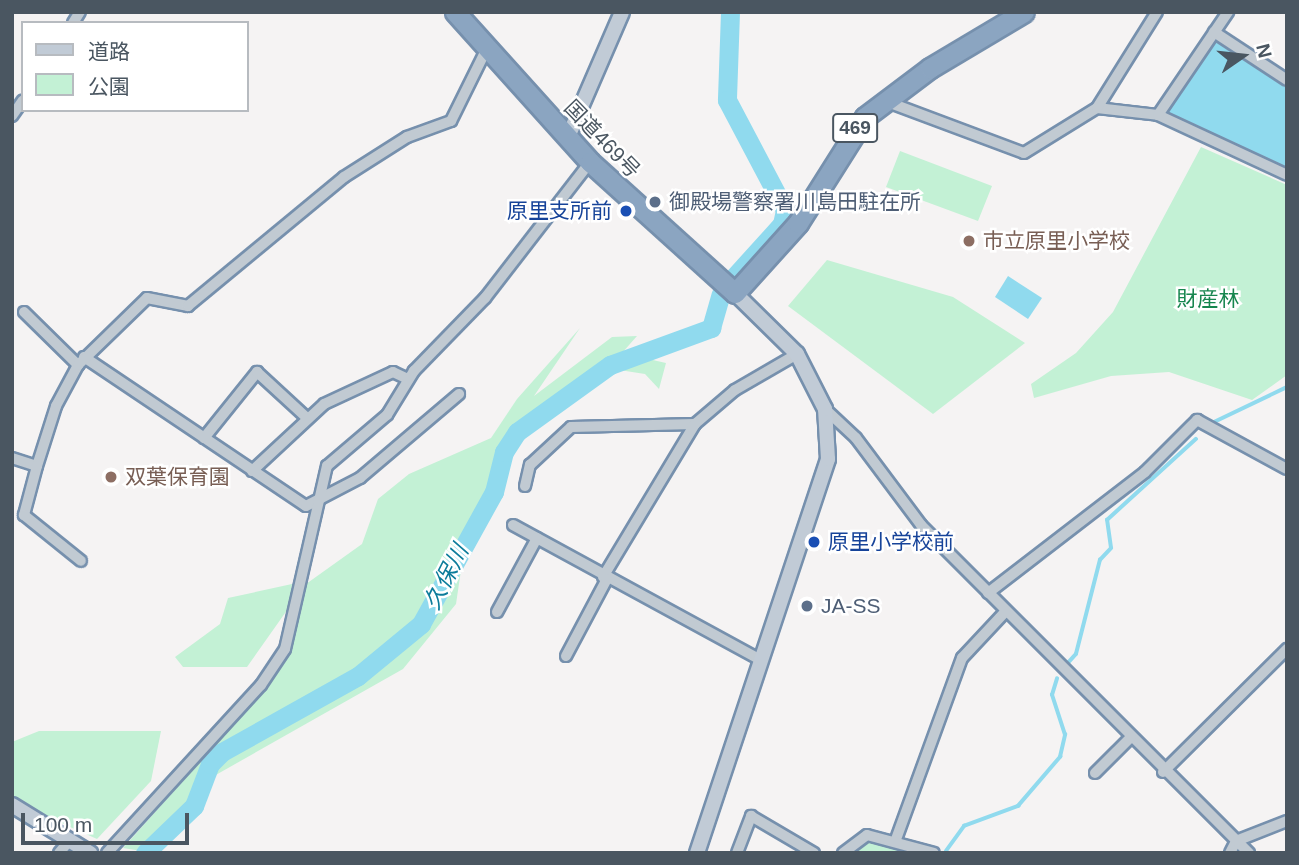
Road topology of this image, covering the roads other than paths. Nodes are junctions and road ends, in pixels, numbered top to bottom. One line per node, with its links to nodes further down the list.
1 (455, 12): 7 (highway, 国道469号)
2 (622, 12): 12 (street)
3 (1024, 12): 9 (highway, 469)
4 (1157, 12): 10 (street)
5 (1228, 12): 6 (street)
6 (1214, 32): 8 (street); 11 (street)
7 (487, 48): 12 (highway, 国道469号); 18 (street)
8 (1287, 80)
9 (885, 101): 10 (street); 15 (highway, 469)
10 (1097, 108): 11 (street)
11 (1158, 115): 14 (street)
12 (568, 137): 13 (highway, 国道469号)
13 (590, 162): 15 (highway, 国道469号); 19 (street)
14 (1287, 175)
15 (735, 293): 17 (street)
16 (24, 312): 18 (street)
17 (797, 354): 21 (street); 23 (street)
18 (81, 361): 24 (street); 26 (street)
19 (408, 379): 22 (street); 30 (street)
20 (459, 394): 30 (street)
21 (825, 410): 35 (street); 40 (street)
22 (306, 417): 24 (street); 28 (street)
23 (695, 424): 29 (street); 34 (street)
24 (204, 438): 28 (street)
25 (12, 458): 26 (street)
26 (37, 466): 33 (street)
27 (1287, 469): 35 (street)
28 (252, 471): 30 (street)
29 (525, 486)
30 (314, 506): 52 (street)
31 (513, 525): 32 (street)
32 (537, 538): 34 (street); 36 (street)
33 (81, 561)
34 (605, 578): 39 (street); 40 (street)
35 (988, 593): 37 (street)
36 (497, 611)
37 (1006, 611): 41 (street); 48 (street)
38 (1287, 649): 42 (street)
39 (566, 656)
40 (762, 660): 49 (street)
41 (1131, 737): 42 (street); 43 (street)
42 (1163, 772): 47 (street)
43 (1095, 773)
44 (12, 805): 46 (street)
45 (1287, 821): 47 (street)
46 (69, 841): 50 (street); 51 (street)
47 (1236, 841): 57 (street); 58 (street)
48 (895, 842): 55 (street); 56 (street)
49 (702, 852)
50 (59, 853)
51 (90, 853)
52 (107, 853)
53 (737, 853): 54 (street)
54 (814, 853)
55 (843, 853)
56 (934, 853)
57 (1230, 853)
58 (1249, 853)

